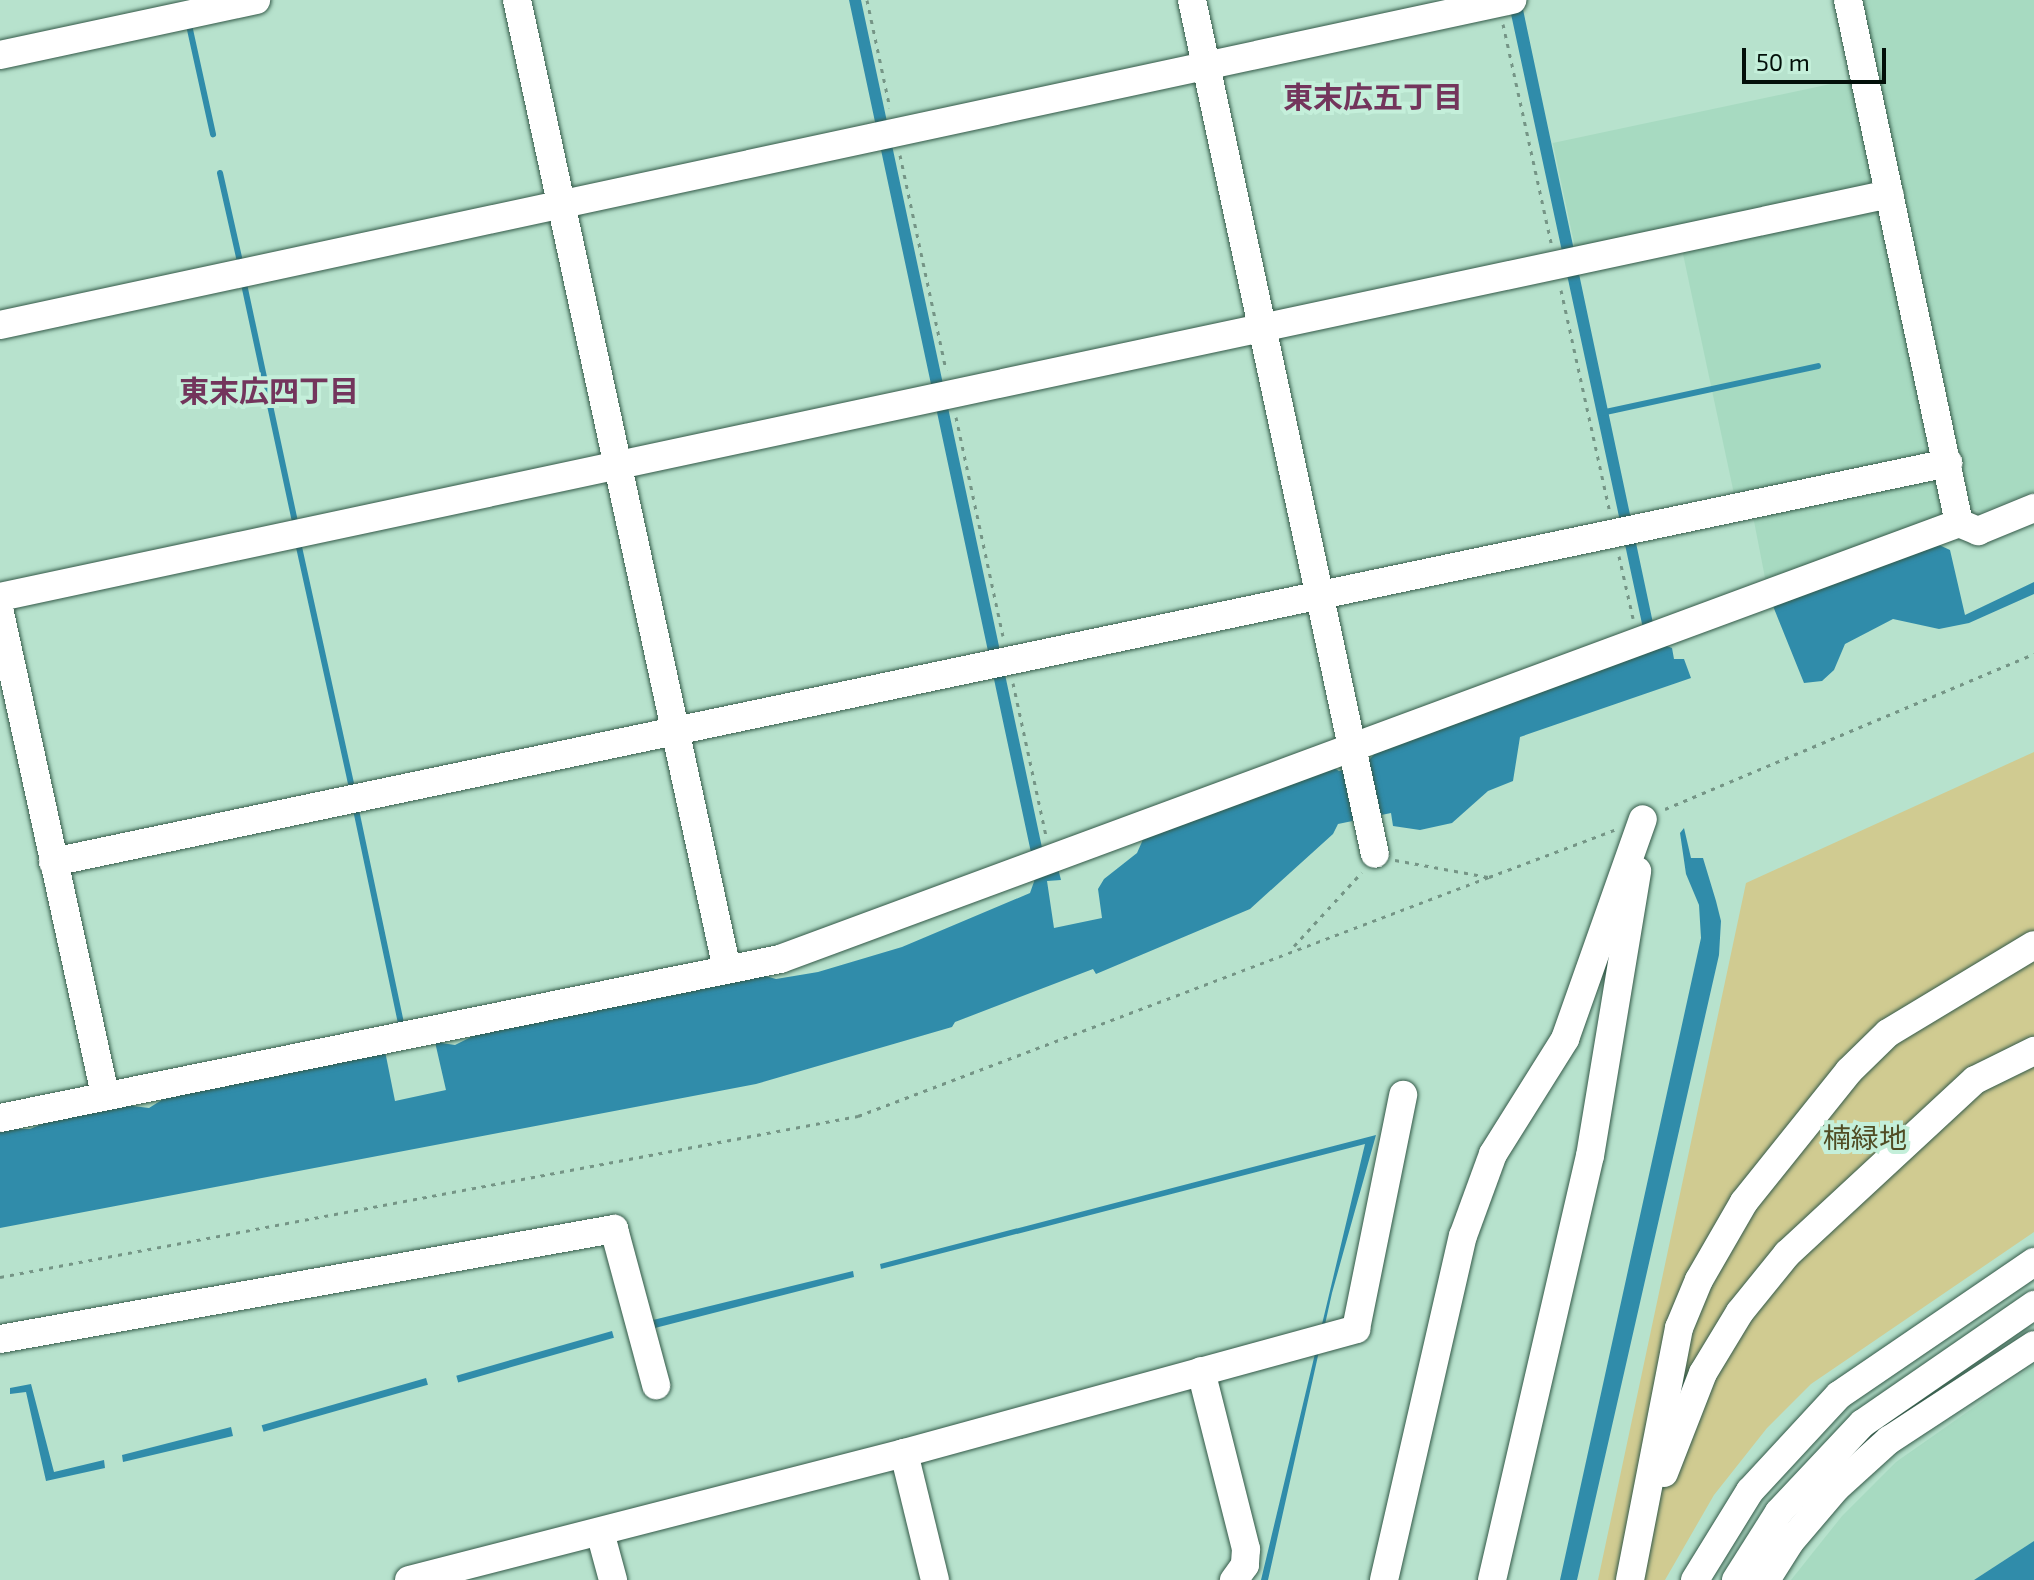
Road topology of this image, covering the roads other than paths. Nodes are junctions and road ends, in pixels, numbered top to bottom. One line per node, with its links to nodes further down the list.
1 (256, 0): 6 (street)
2 (517, 0): 9 (street)
3 (1192, 0): 7 (street)
4 (1848, 0): 8 (street)
5 (1505, 2): 7 (street)
6 (0, 55)
7 (1206, 66): 9 (street); 11 (street)
8 (1889, 194): 11 (street); 12 (street)
9 (562, 207): 10 (street); 13 (street)
10 (0, 325)
11 (1260, 327): 13 (street); 16 (street)
12 (1948, 463): 15 (street); 16 (street)
13 (619, 467): 17 (street); 19 (street)
14 (2034, 508): 15 (street)
15 (1959, 523): 20 (street)
16 (1318, 594): 19 (street); 20 (street)
17 (0, 597)
18 (0, 613): 22 (street)
19 (676, 731): 22 (street); 24 (street)
20 (1352, 754): 21 (street); 24 (street)
21 (1373, 845)
22 (53, 862): 27 (street)
23 (2034, 945): 36 (street)
24 (727, 970): 27 (street)
25 (2034, 1051): 36 (street)
26 (1403, 1095): 33 (street)
27 (105, 1096): 28 (street)
28 (0, 1118)
29 (2034, 1262): 45 (street)
30 (2034, 1305): 46 (street)
31 (0, 1339): 34 (street)
32 (2034, 1345): 47 (street)
33 (1201, 1371): 35 (street); 41 (street)
34 (656, 1385)
35 (904, 1453): 37 (street); 40 (street)
36 (1648, 1502): 44 (street)
37 (600, 1532): 38 (street); 39 (street)
38 (409, 1580)
39 (613, 1580)
40 (935, 1580)
41 (1234, 1580)
42 (1384, 1580): 43 (street)
43 (1492, 1580)
44 (1630, 1580)
45 (1695, 1580)
46 (1736, 1580)
47 (1766, 1580)

